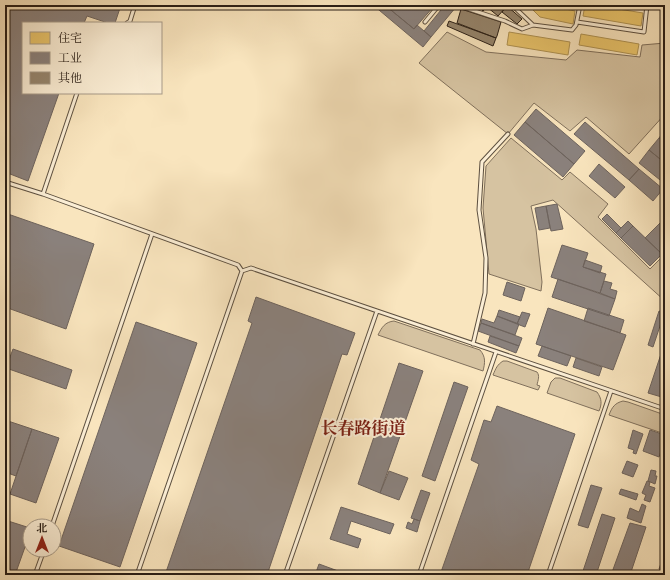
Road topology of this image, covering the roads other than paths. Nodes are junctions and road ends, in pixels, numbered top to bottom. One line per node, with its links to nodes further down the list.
1 (135, 5): 8 (lane)
2 (439, 5): 9 (lane)
3 (461, 5): 11 (lane)
4 (512, 5): 11 (lane)
5 (580, 5): 10 (lane)
6 (633, 5): 7 (lane)
7 (647, 6): 10 (lane)
8 (129, 22)
9 (425, 22)
10 (577, 22): 11 (lane)
11 (533, 25)
12 (77, 94): 15 (lane)
13 (508, 134): 19 (lane)
14 (5, 182): 15 (lane)
15 (43, 194): 16 (lane)
16 (152, 234): 17 (lane); 23 (lane)
17 (242, 271): 18 (lane); 26 (lane)
18 (377, 311): 19 (lane); 27 (lane)
19 (473, 344): 20 (lane)
20 (496, 352): 21 (lane); 28 (lane)
21 (612, 391): 22 (lane); 29 (lane)
22 (665, 409)
23 (55, 518)
24 (41, 558): 25 (lane)
25 (35, 575)
26 (137, 575)
27 (285, 575)
28 (418, 575)
29 (548, 575)

